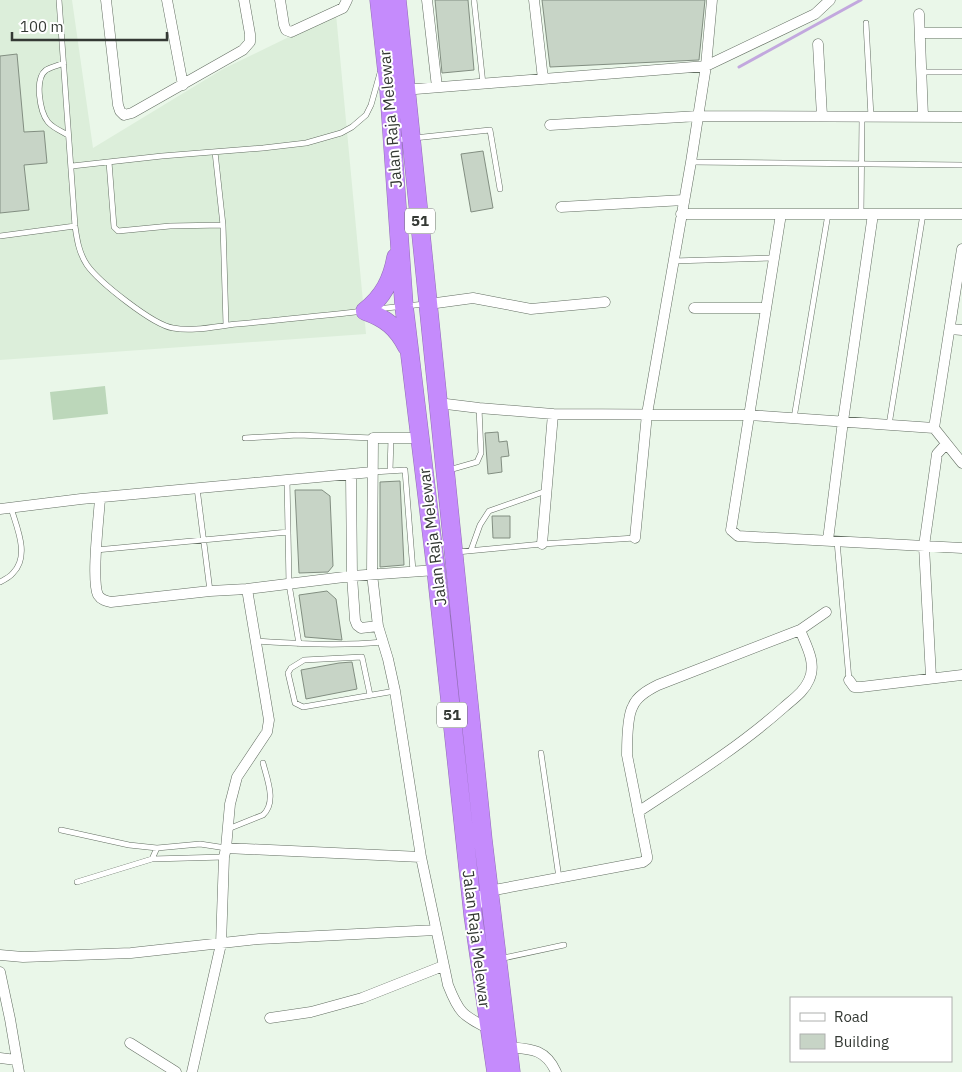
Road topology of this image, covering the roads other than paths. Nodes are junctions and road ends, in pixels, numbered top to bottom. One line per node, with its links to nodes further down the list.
1 (59, 0): 20 (lane)
2 (106, 0): 26 (street)
3 (167, 0): 26 (street)
4 (244, 0): 26 (street)
5 (280, 0): 6 (street)
6 (347, 0)
7 (380, 0): 19 (highway, Jalan Raja Melewar / 51)
8 (397, 0): 28 (highway, Jalan Raja Melewar / 51)
9 (427, 0): 27 (street)
10 (474, 0): 25 (lane)
11 (534, 0): 24 (street)
12 (712, 0): 21 (street)
13 (830, 0): 21 (street)
14 (919, 14): 16 (street)
15 (866, 23): 31 (lane)
16 (920, 33): 17 (street); 22 (street)
17 (962, 33)
18 (818, 44): 30 (street)
19 (385, 52): 28 (highway, Jalan Raja Melewar / 51); 38 (lane)
20 (64, 62): 35 (lane); 35 (lane)
21 (706, 66): 24 (street); 29 (street)
22 (921, 72): 23 (lane); 32 (street)
23 (962, 72)
24 (543, 79): 25 (street)
25 (483, 84): 27 (street)
26 (183, 86)
27 (437, 88): 28 (street)
28 (398, 91): 36 (highway, Jalan Raja Melewar / 51); 37 (highway, Jalan Raja Melewar / 51)
29 (698, 116): 30 (street); 34 (street); 40 (street)
30 (822, 116): 31 (street)
31 (867, 117): 32 (street); 41 (lane)
32 (923, 117): 33 (street)
33 (962, 117)
34 (550, 125)
35 (68, 135): 43 (lane)
36 (411, 138): 37 (lane); 44 (lane); 62 (highway, Jalan Raja Melewar / 51)
37 (392, 141): 56 (highway, Jalan Raja Melewar / 51)
38 (215, 152): 39 (lane); 54 (lane)
39 (109, 162): 43 (lane); 54 (lane)
40 (691, 162): 41 (lane); 45 (street)
41 (862, 164): 42 (lane); 50 (lane)
42 (962, 165)
43 (72, 166): 55 (lane)
44 (500, 189)
45 (684, 200): 46 (street); 47 (street)
46 (561, 208)
47 (682, 214): 48 (street); 60 (street)
48 (781, 214): 49 (street); 59 (street)
49 (828, 214): 50 (street); 76 (lane)
50 (861, 214): 51 (street)
51 (873, 214): 52 (street); 77 (street)
52 (924, 214): 53 (street); 78 (lane)
53 (962, 214)
54 (223, 224): 67 (lane)
55 (75, 226): 57 (lane); 67 (lane)
56 (400, 235): 63 (highway, Jalan Raja Melewar / 51); 66 (highway)
57 (0, 236)
58 (962, 249): 68 (street)
59 (774, 258): 60 (lane); 65 (street)
60 (674, 261): 74 (street)
61 (605, 302): 62 (street)
62 (429, 304): 63 (lane); 71 (highway, Jalan Raja Melewar / 51)
63 (404, 306): 66 (lane); 70 (highway, Jalan Raja Melewar / 51)
64 (694, 308): 65 (street)
65 (766, 308): 75 (street)
66 (364, 311): 67 (lane); 70 (highway)
67 (226, 325)
68 (950, 329): 69 (street); 79 (street)
69 (962, 330)
70 (410, 357): 83 (highway, Jalan Raja Melewar / 51)
71 (438, 403): 72 (street); 88 (highway, Jalan Raja Melewar / 51)
72 (479, 408): 73 (street); 88 (lane)
73 (553, 414): 74 (street); 92 (street)
74 (647, 414): 75 (street); 97 (street)
75 (749, 415): 76 (street); 99 (street)
76 (794, 418): 77 (street)
77 (843, 421): 78 (street); 99 (street)
78 (889, 425): 79 (street)
79 (934, 428): 84 (street)
80 (245, 438): 81 (lane)
81 (373, 438): 82 (street); 87 (street)
82 (391, 438): 83 (street); 86 (lane)
83 (420, 438): 106 (highway, Jalan Raja Melewar / 51)
84 (946, 444): 85 (street); 101 (street)
85 (962, 463)
86 (390, 471): 87 (lane); 107 (lane)
87 (372, 472): 89 (street); 108 (street)
88 (444, 472): 105 (highway, Jalan Raja Melewar / 51)
89 (351, 474): 90 (street); 109 (street)
90 (287, 479): 91 (street); 96 (lane)
91 (197, 488): 93 (street); 98 (lane)
92 (546, 490): 100 (street); 104 (lane)
93 (100, 498): 94 (street); 103 (street)
94 (11, 508): 95 (street); 110 (lane)
95 (0, 509)
96 (288, 532): 98 (lane); 111 (lane)
97 (635, 538): 100 (lane)
98 (204, 540): 103 (lane); 113 (lane)
99 (832, 541): 101 (street); 122 (lane)
100 (542, 544): 104 (lane)
101 (924, 546): 102 (street); 121 (street)
102 (962, 548)
103 (96, 550): 113 (street)
104 (471, 550): 105 (lane)
105 (454, 552): 130 (highway, Jalan Raja Melewar / 51)
106 (436, 570): 107 (street); 131 (highway, Jalan Raja Melewar / 51)
107 (414, 572): 108 (street)
108 (372, 574): 109 (street); 115 (street)
109 (352, 576): 111 (street); 115 (street)
110 (0, 582)
111 (289, 584): 112 (street); 119 (lane)
112 (247, 589): 113 (street); 117 (street)
113 (210, 591)
114 (826, 612): 116 (street)
115 (378, 626): 118 (street)
116 (800, 630): 127 (street); 127 (street)
117 (256, 640): 119 (lane); 129 (street)
118 (383, 642): 119 (lane); 123 (street)
119 (299, 644)
120 (962, 675): 121 (street)
121 (931, 677): 122 (street)
122 (849, 680)
123 (394, 691): 124 (lane); 134 (street)
124 (370, 695): 124 (lane)
125 (541, 753): 137 (lane)
126 (263, 763): 129 (lane)
127 (638, 812): 137 (street)
128 (61, 830): 132 (lane)
129 (228, 830): 133 (street)
130 (482, 840): 131 (highway); 139 (highway, Jalan Raja Melewar / 51)
131 (465, 842): 136 (highway, Jalan Raja Melewar / 51)
132 (157, 848): 133 (lane); 135 (lane)
133 (225, 852): 134 (street); 135 (lane); 142 (street)
134 (421, 857): 141 (street)
135 (152, 859): 138 (lane)
136 (468, 866): 139 (street); 140 (highway, Jalan Raja Melewar / 51)
137 (559, 878): 139 (street)
138 (77, 882)
139 (488, 891): 140 (street); 145 (highway, Jalan Raja Melewar / 51)
140 (473, 915): 149 (highway, Jalan Raja Melewar / 51)
141 (436, 930): 142 (street); 146 (street)
142 (221, 944): 144 (street); 156 (street)
143 (564, 945): 145 (lane)
144 (0, 955)
145 (496, 959): 149 (highway, Jalan Raja Melewar / 51)
146 (443, 966): 148 (street); 149 (street)
147 (0, 974): 153 (street)
148 (270, 1018)
149 (497, 1028): 151 (highway, Jalan Raja Melewar / 51); 157 (highway, Jalan Raja Melewar / 51)
150 (130, 1043): 155 (street)
151 (507, 1047): 158 (highway, Jalan Raja Melewar / 51); 159 (street)
152 (0, 1058): 153 (street)
153 (16, 1060): 154 (street)
154 (19, 1072)
155 (176, 1072)
156 (192, 1072)
157 (496, 1072)
158 (511, 1072)
159 (556, 1072)

